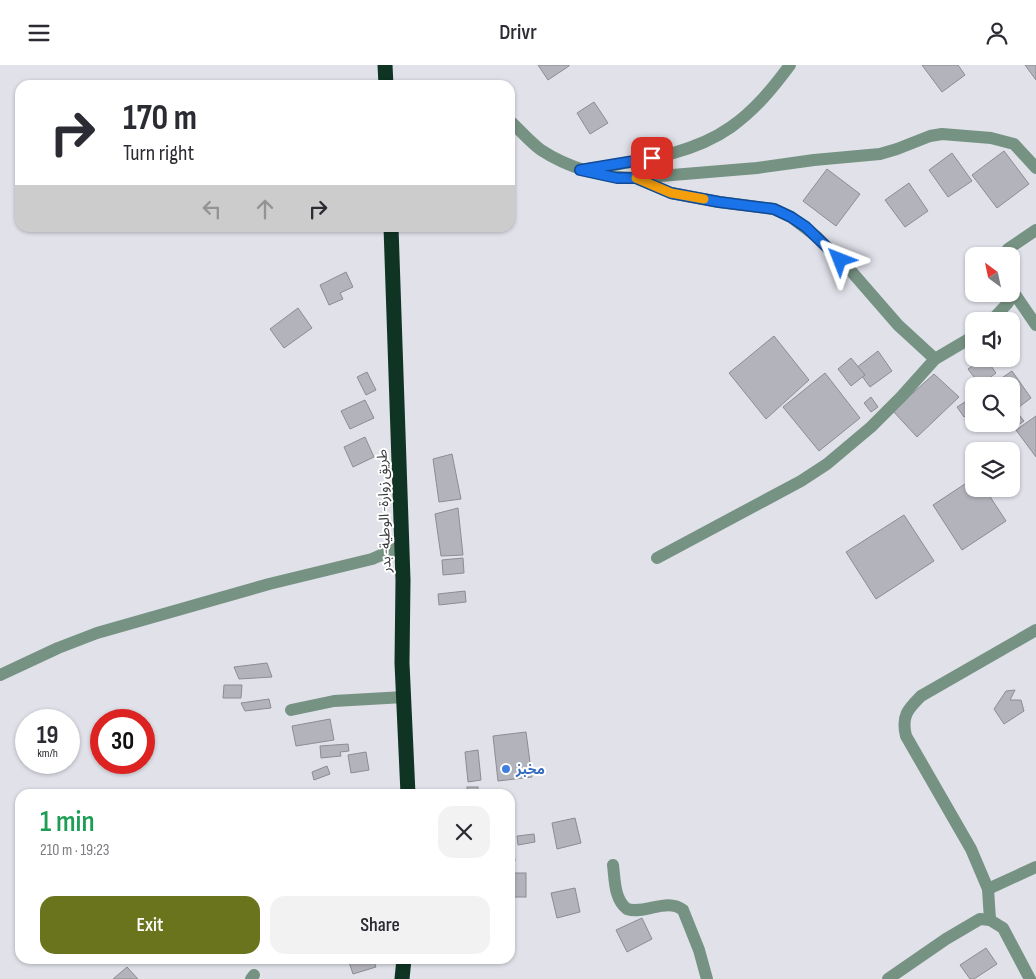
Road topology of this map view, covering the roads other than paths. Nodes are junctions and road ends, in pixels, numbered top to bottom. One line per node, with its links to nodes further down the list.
1 (385, 65): 3 (highway)
2 (790, 65): 6 (street)
3 (386, 80)
4 (515, 126): 6 (street)
5 (1036, 168): 7 (street)
6 (580, 170): 7 (street)
7 (636, 178): 14 (street)
8 (1036, 230): 10 (street)
9 (391, 232): 15 (highway, طريق زوارة- الوطية- بدر)
10 (1011, 247)
11 (1020, 301): 12 (street)
12 (1036, 325)
13 (965, 341): 14 (street)
14 (935, 359): 16 (street)
15 (402, 545): 18 (street); 19 (highway, طريق زوارة- الوطية- بدر)
16 (657, 558)
17 (1036, 630): 24 (street)
18 (0, 675)
19 (404, 697): 20 (street); 21 (highway, طريق زوارة- الوطية- بدر)
20 (291, 710)
21 (408, 789)
22 (614, 865): 28 (street)
23 (1036, 867): 24 (street)
24 (988, 889): 25 (street)
25 (990, 920): 29 (street); 30 (street)
26 (404, 964): 27 (highway)
27 (402, 979)
28 (707, 979)
29 (888, 979)
30 (1030, 979)

